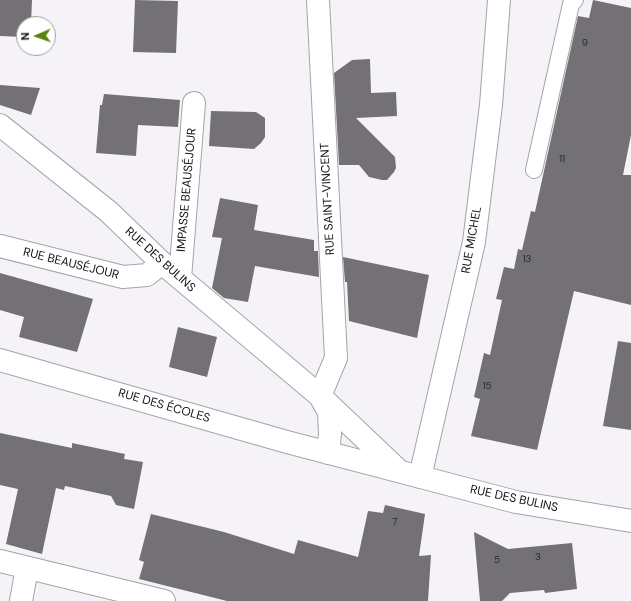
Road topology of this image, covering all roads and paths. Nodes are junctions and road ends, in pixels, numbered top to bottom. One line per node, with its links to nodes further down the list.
1 (318, 0): 11 (street, RUE SAINT-VINCENT)
2 (499, 0): 14 (street, RUE MICHEL)
3 (575, 0): 6 (lane)
4 (194, 103): 9 (street, IMPASSE BEAUSÉJOUR)
5 (0, 125): 8 (street, RUE DES BULINS)
6 (534, 170)
7 (0, 246): 8 (street, RUE BEAUSÉJOUR)
8 (162, 263): 9 (street, RUE DES BULINS)
9 (180, 278): 11 (street, RUE DES BULINS)
10 (0, 360): 12 (street, RUE DES ÉCOLES)
11 (320, 396): 12 (street, RUE DES BULINS); 13 (street, RUE DES BULINS)
12 (328, 453): 13 (street, RUE DES BULINS)
13 (399, 471): 14 (street, RUE DES BULINS)
14 (420, 477): 15 (street, RUE DES BULINS)
15 (631, 521)
16 (0, 561): 17 (street)
17 (27, 568): 18 (street); 19 (street)
18 (156, 600)
19 (21, 601)

